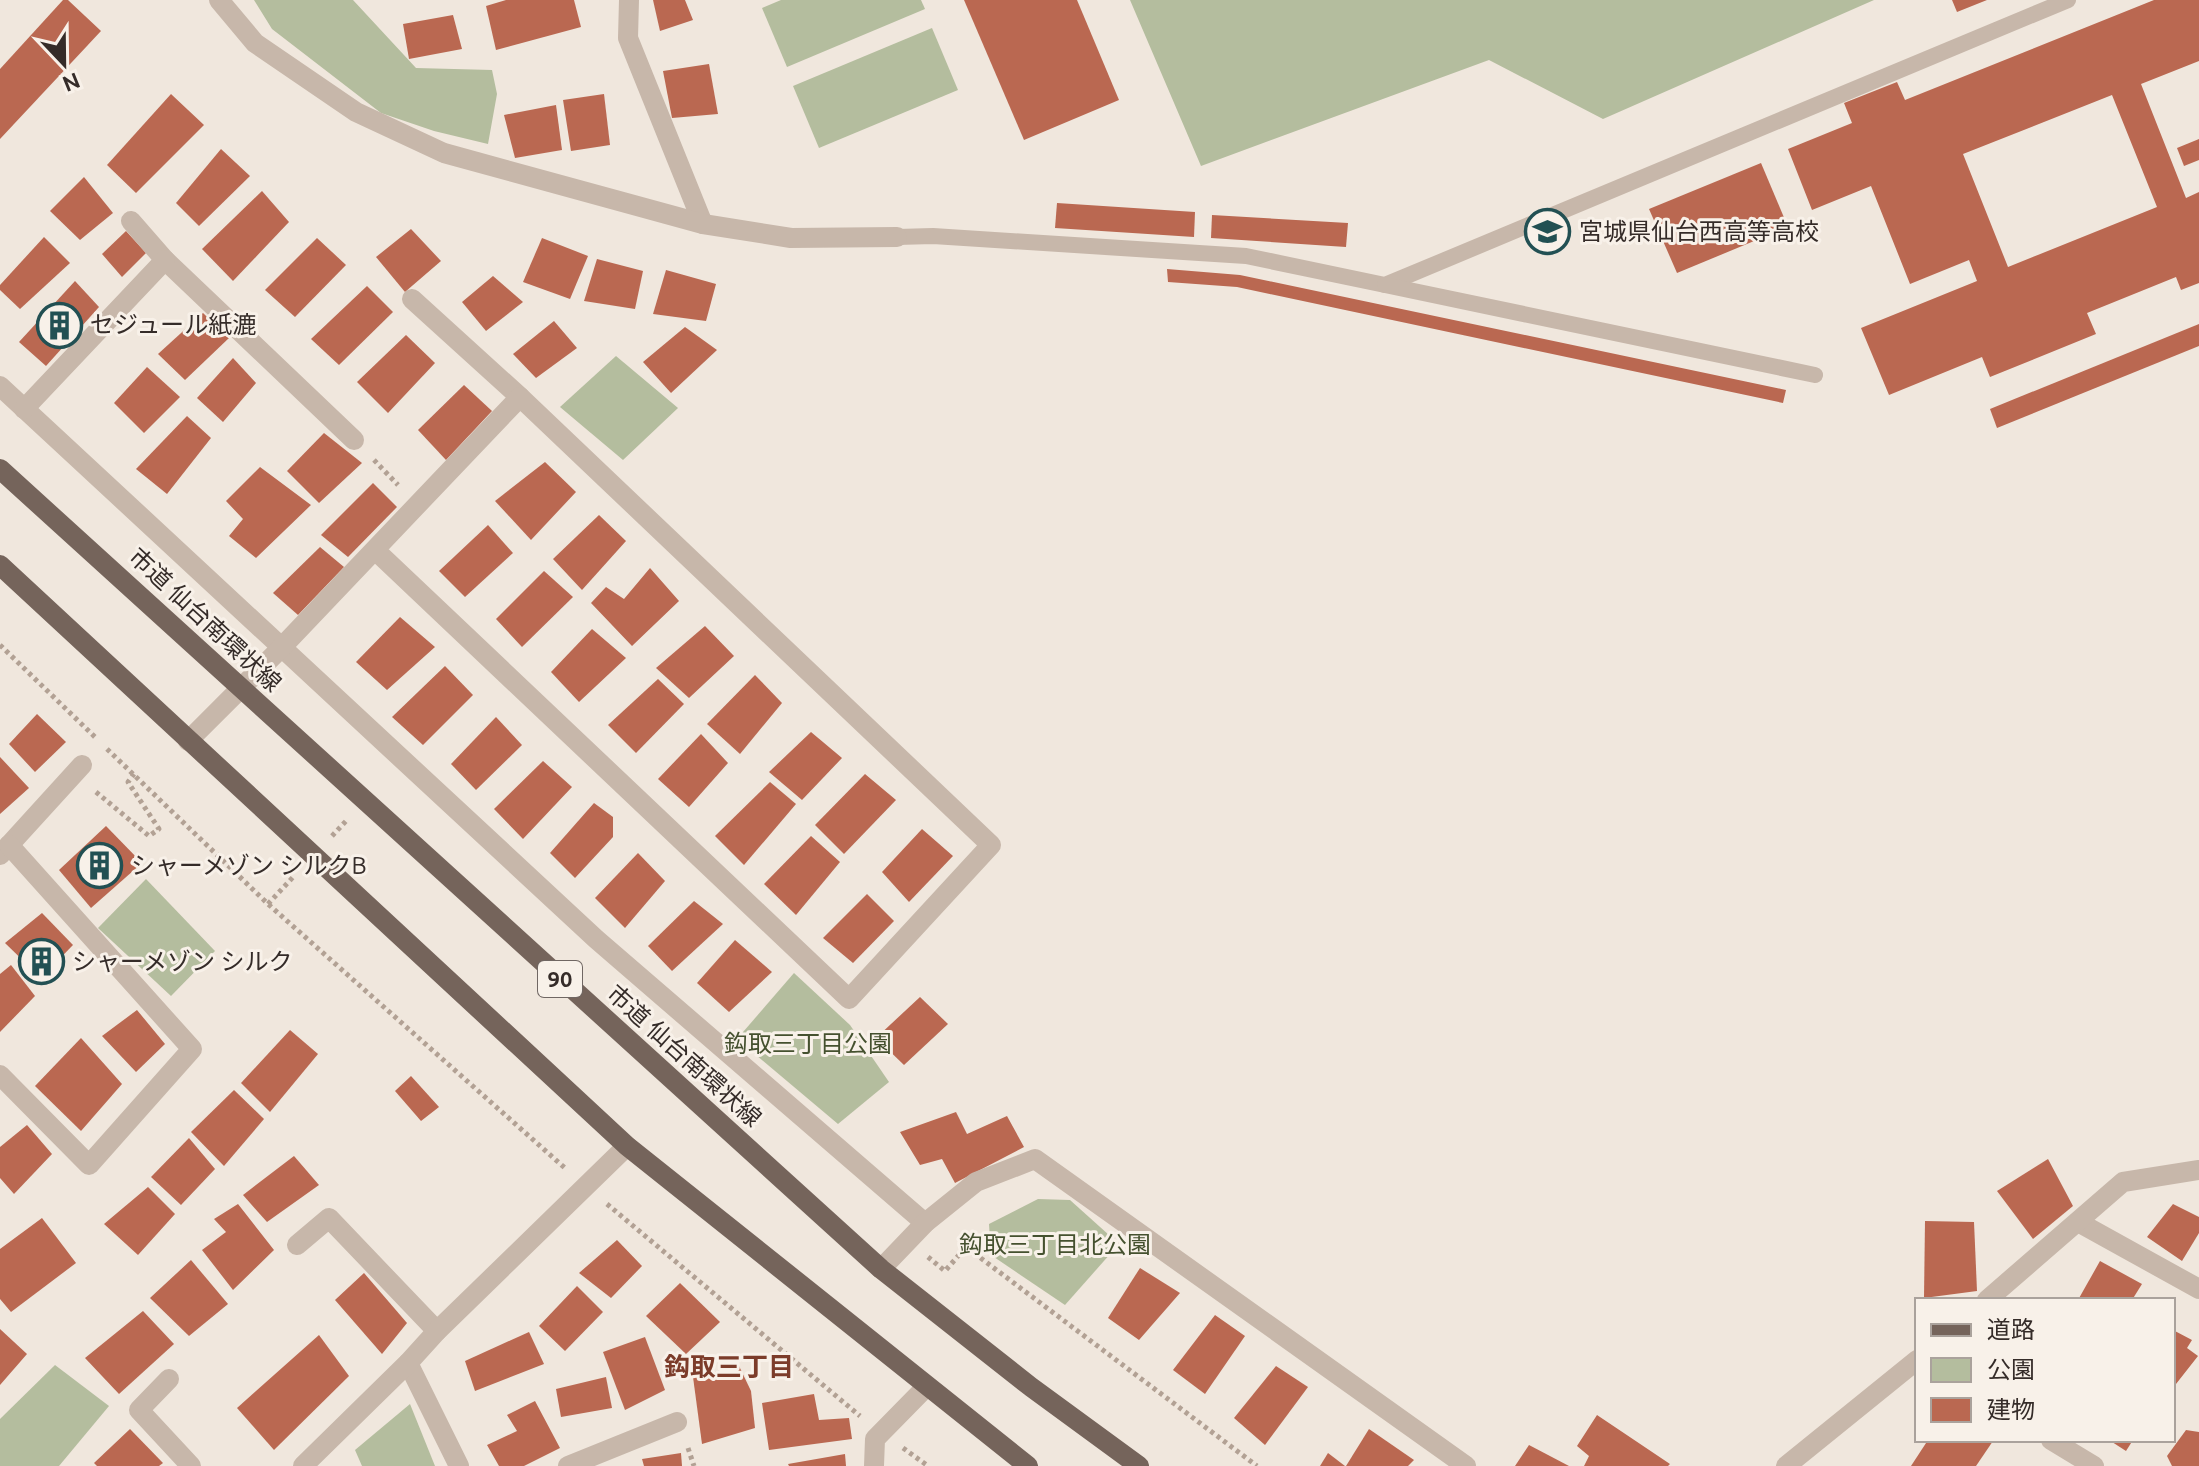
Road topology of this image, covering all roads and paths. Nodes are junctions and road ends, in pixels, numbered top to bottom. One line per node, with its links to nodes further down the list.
1 (219, 0): 5 (street)
2 (629, 0): 5 (street)
3 (2068, 0): 8 (lane)
4 (131, 221): 7 (street)
5 (703, 224): 6 (street)
6 (897, 237): 8 (lane)
7 (165, 260): 13 (street); 14 (street)
8 (1385, 285): 10 (lane)
9 (412, 299): 12 (street)
10 (1815, 375)
11 (0, 386): 13 (street)
12 (520, 397): 16 (street); 17 (street)
13 (24, 409): 20 (street)
14 (354, 440): 16 (path)
15 (0, 469): 21 (main road, 市道 仙台南環状線 / 90)
16 (418, 505): 17 (street)
17 (375, 550): 20 (street)
18 (0, 565): 22 (main road)
19 (0, 645): 24 (path)
20 (281, 648): 21 (street); 31 (street)
21 (240, 688): 22 (street); 33 (main road, 市道 仙台南環状線 / 90)
22 (188, 741): 27 (main road)
23 (78, 769): 24 (path); 25 (street)
24 (134, 774): 29 (path)
25 (5, 850): 26 (street)
26 (0, 1075)
27 (627, 1146): 29 (street); 41 (main road)
28 (2199, 1170): 30 (street)
29 (585, 1186): 37 (street); 43 (path)
30 (2078, 1222): 35 (street); 36 (street)
31 (925, 1223): 33 (street); 54 (street)
32 (297, 1245): 37 (street)
33 (881, 1269): 52 (main road, 市道 仙台南環状線 / 90)
34 (945, 1271): 53 (path)
35 (2199, 1289)
36 (1989, 1298)
37 (437, 1331): 39 (street)
38 (1915, 1362): 55 (street)
39 (408, 1363): 46 (street); 47 (street)
40 (169, 1379): 45 (street)
41 (927, 1386): 43 (street); 51 (main road)
42 (677, 1422): 48 (street)
43 (881, 1433): 49 (street); 50 (path)
44 (2054, 1442): 56 (street)
45 (191, 1466)
46 (303, 1466)
47 (459, 1466)
48 (568, 1466)
49 (874, 1466)
50 (928, 1466)
51 (1028, 1466)
52 (1139, 1466)
53 (1257, 1466)
54 (1466, 1466)
55 (1786, 1466)
56 (2094, 1466)

